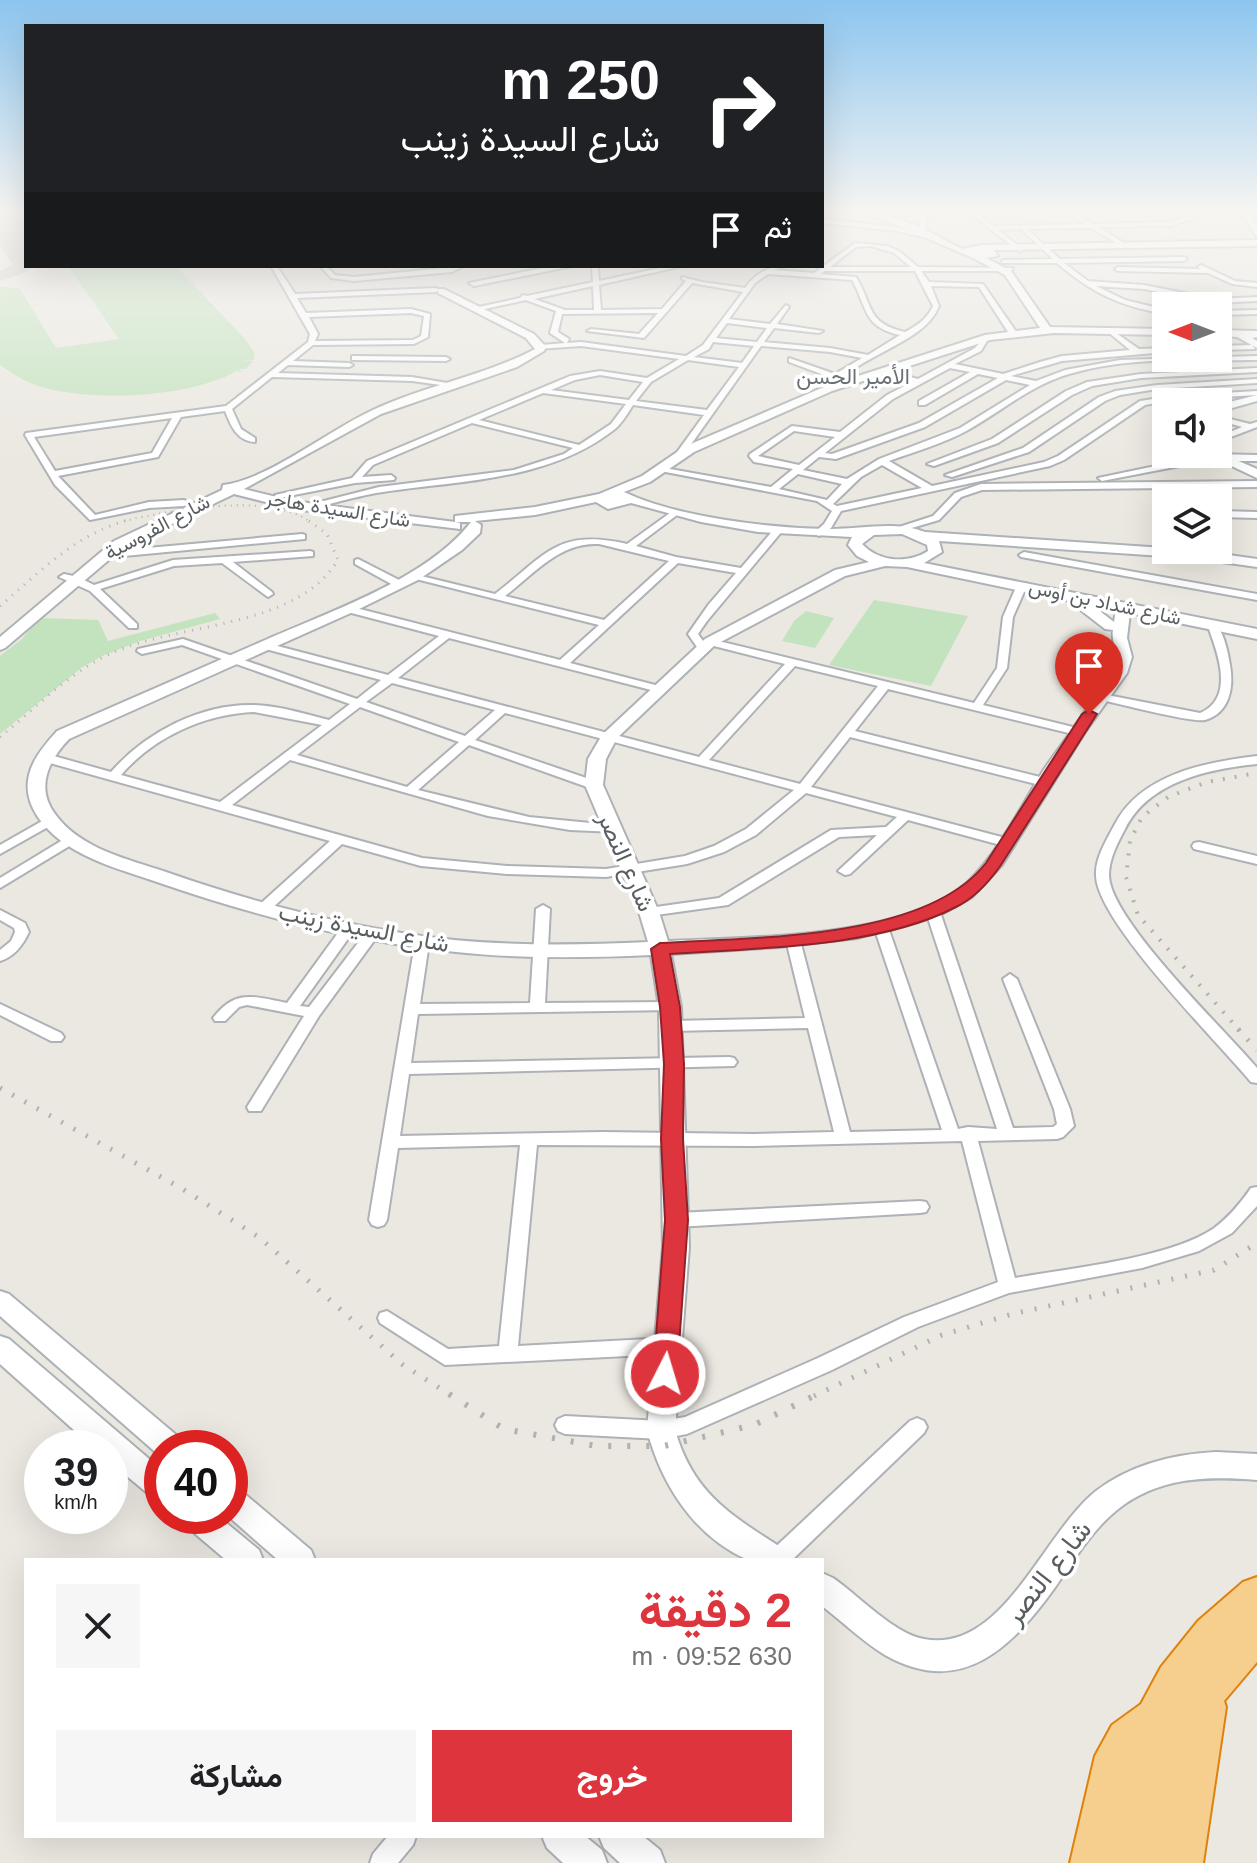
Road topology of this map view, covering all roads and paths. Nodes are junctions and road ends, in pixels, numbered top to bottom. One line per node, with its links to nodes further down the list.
1 (293, 296): 24 (street)
2 (455, 296): 16 (street)
3 (462, 296): 16 (street)
4 (529, 296): 14 (street)
5 (597, 296): 21 (street)
6 (677, 296): 20 (street)
7 (742, 296): 25 (street)
8 (861, 296): 34 (street)
9 (932, 296): 34 (street)
10 (988, 296): 32 (street)
11 (1024, 296): 28 (street)
12 (1109, 296): 18 (street)
13 (1187, 296): 15 (street)
14 (523, 297): 16 (street); 19 (street)
15 (1257, 298)
16 (480, 307): 43 (street)
17 (786, 307): 27 (street)
18 (1152, 309)
19 (559, 311): 21 (street); 37 (street)
20 (664, 311): 21 (street); 29 (street)
21 (598, 312)
22 (1257, 312): 23 (street)
23 (1232, 313)
24 (305, 315): 39 (street); 40 (street)
25 (724, 321): 27 (street); 36 (street)
26 (595, 322): 29 (street)
27 (774, 325): 30 (street); 42 (street)
28 (1052, 329): 31 (street); 32 (street); 38 (street)
29 (591, 331): 37 (street)
30 (819, 331)
31 (1112, 332): 33 (street); 46 (street)
32 (1013, 333): 68 (street)
33 (1152, 333)
34 (908, 335): 48 (street)
35 (1232, 338): 41 (street)
36 (712, 340): 42 (street); 49 (street)
37 (566, 341): 43 (street)
38 (983, 341): 57 (street); 62 (street)
39 (311, 343): 40 (street); 54 (street)
40 (365, 343): 53 (street)
41 (1252, 343): 44 (street); 55 (street)
42 (761, 344): 48 (street); 56 (street)
43 (547, 346): 47 (street); 74 (street, شارع الفروسية)
44 (1232, 346)
45 (1152, 350): 46 (street)
46 (1137, 351): 55 (street); 67 (street)
47 (651, 354): 49 (street); 52 (street)
48 (868, 357): 61 (street)
49 (683, 358): 56 (street); 69 (street)
50 (446, 359): 53 (street)
51 (792, 360): 61 (street)
52 (641, 361)
53 (352, 362): 54 (street); 66 (street)
54 (289, 363): 64 (street)
55 (1151, 363): 63 (street); 72 (street)
56 (741, 365): 85 (street)
57 (948, 365): 60 (street); 70 (street)
58 (630, 368): 65 (street)
59 (1257, 370): 63 (street)
60 (977, 371): 67 (street); 80 (street)
61 (843, 373): 68 (street); 76 (street)
62 (890, 373): 68 (street); 70 (street)
63 (1164, 374): 73 (street); 101 (street)
64 (273, 375): 66 (street); 84 (street)
65 (619, 375): 69 (street); 77 (street)
66 (341, 376): 74 (street)
67 (1004, 377): 72 (street); 95 (street)
68 (864, 379): 76 (street); 105 (street)
69 (648, 380): 82 (street)
70 (918, 381): 90 (street)
71 (1257, 381): 73 (street)
72 (1037, 384): 94 (street)
73 (1176, 385): 75 (street); 108 (street)
74 (451, 386): 98 (street, شارع الفروسية)
75 (1180, 388)
76 (828, 389): 96 (street)
77 (543, 391): 82 (street); 87 (street)
78 (1257, 396): 79 (street); 83 (street)
79 (1232, 397)
80 (922, 403)
81 (1152, 403): 115 (street)
82 (629, 404): 85 (street); 93 (street)
83 (1232, 404)
84 (228, 408): 86 (street); 92 (street)
85 (709, 413): 96 (street)
86 (178, 415): 107 (street); 107 (street)
87 (473, 421): 93 (street); 110 (street)
88 (1232, 422): 89 (street)
89 (1255, 429): 91 (street)
90 (841, 435): 95 (street); 104 (street)
91 (1232, 435)
92 (252, 440)
93 (582, 448): 120 (street)
94 (906, 452): 100 (street); 101 (street)
95 (816, 454): 104 (street)
96 (679, 455): 105 (street)
97 (1232, 457): 99 (street)
98 (290, 458): 106 (street, شارع الفروسية); 113 (street, شارع الفروسية)
99 (1257, 458)
100 (882, 461): 112 (street); 117 (street)
101 (931, 464): 108 (street)
102 (1232, 466): 111 (street)
103 (1153, 468): 114 (street)
104 (797, 469): 112 (street); 116 (street)
105 (663, 471): 116 (street); 119 (street)
106 (269, 472): 113 (street, شارع الفروسية); 118 (street)
107 (53, 474): 122 (street)
108 (949, 475): 115 (street)
109 (391, 478): 110 (street)
110 (355, 480): 118 (street)
111 (1255, 480): 114 (street)
112 (847, 482): 121 (street)
113 (233, 485): 118 (street, شارع السيدة هاجر); 122 (street, شارع الفروسية)
114 (1085, 485): 115 (street)
115 (969, 486): 117 (street); 127 (street)
116 (774, 489): 121 (street)
117 (932, 490): 121 (street)
118 (272, 495): 120 (street, شارع السيدة هاجر); 122 (street); 126 (street, شارع السيدة هاجر)
119 (615, 500): 123 (street); 128 (street, شارع السيدة هاجر)
120 (317, 504): 126 (street, شارع السيدة هاجر)
121 (833, 506): 130 (street)
122 (177, 509): 140 (street, شارع الفروسية); 149 (street, شارع الفروسية)
123 (671, 514): 131 (street); 135 (street)
124 (1232, 514): 125 (street)
125 (1257, 515)
126 (406, 517): 128 (street, شارع السيدة هاجر)
127 (936, 518): 129 (street); 133 (street)
128 (465, 523): 150 (street)
129 (898, 529): 132 (street); 133 (street)
130 (828, 531): 131 (street); 132 (street)
131 (777, 532): 138 (street); 146 (street)
132 (869, 532): 138 (street, شارع النصر)
133 (925, 536): 136 (street); 137 (street)
134 (302, 537): 140 (street)
135 (627, 549): 142 (street); 155 (street)
136 (936, 550): 137 (street, شارع النصر); 144 (street, شارع النصر); 147 (street)
137 (1024, 550): 145 (street); 156 (street)
138 (860, 552): 144 (street); 148 (street, شارع النصر)
139 (310, 554): 141 (street)
140 (103, 555): 149 (street, شارع الفروسية)
141 (223, 559): 152 (street); 153 (street)
142 (676, 560): 146 (street); 159 (street)
143 (358, 562): 150 (street)
144 (889, 562): 147 (street, شارع شداد بن أوس); 148 (street, شارع النصر)
145 (1257, 563)
146 (741, 571): 166 (street)
147 (953, 572): 151 (street, شارع شداد بن أوس)
148 (840, 573): 166 (street, شارع النصر)
149 (70, 578): 152 (street); 162 (street, شارع الفروسية); 165 (street, شارع الفروسية)
150 (406, 580): 155 (street); 157 (street)
151 (1022, 585): 154 (street, شارع شداد بن أوس); 177 (street)
152 (94, 588): 161 (street)
153 (268, 594)
154 (1065, 594): 158 (street); 158 (street, شارع شداد بن أوس)
155 (498, 596): 159 (street)
156 (1257, 597)
157 (348, 609): 164 (street); 167 (street)
158 (1117, 620): 160 (street, شارع شداد بن أوس); 175 (street, شارع السيدة زينب)
159 (605, 623): 171 (street)
160 (1212, 624): 163 (street, شارع شداد بن أوس); 175 (street)
161 (133, 626)
162 (0, 633)
163 (1257, 634)
164 (447, 635): 171 (street); 172 (street)
165 (0, 645)
166 (706, 645): 170 (street); 174 (street, شارع النصر)
167 (266, 646): 169 (street); 172 (street)
168 (142, 651): 169 (street)
169 (233, 659): 176 (street); 185 (street)
170 (792, 663): 173 (street); 187 (street)
171 (562, 664): 174 (street)
172 (390, 679): 176 (street); 178 (street)
173 (885, 685): 177 (street); 181 (street)
174 (659, 689): 182 (street, شارع النصر)
175 (1102, 697): 180 (street, شارع السيدة زينب)
176 (359, 704): 179 (street); 183 (street)
177 (977, 706): 180 (street)
178 (504, 708): 182 (street); 183 (street)
179 (332, 724): 184 (street); 188 (street)
180 (1077, 731): 189 (street, شارع السيدة زينب)
181 (849, 733): 189 (street); 191 (street)
182 (610, 735): 187 (street); 190 (street, شارع النصر)
183 (464, 741): 190 (street); 192 (street)
184 (288, 756): 192 (street); 193 (street)
185 (43, 757): 188 (street); 195 (street, شارع السيدة زينب)
186 (1257, 760): 233 (street)
187 (702, 761): 191 (street)
188 (114, 776): 193 (street)
189 (1044, 782): 200 (street, شارع السيدة زينب)
190 (594, 785): 196 (street, شارع النصر)
191 (803, 789): 194 (street); 204 (street)
192 (411, 790): 196 (street)
193 (223, 806): 199 (street)
194 (907, 815): 197 (street); 200 (street)
195 (51, 820): 198 (street, شارع السيدة زينب); 202 (street)
196 (611, 829): 204 (street, شارع النصر)
197 (889, 831): 205 (street); 209 (street)
198 (71, 839): 206 (street); 207 (street, شارع السيدة زينب)
199 (339, 840): 204 (street); 207 (street)
200 (1008, 843): 210 (street, شارع السيدة زينب)
201 (1199, 846): 203 (street)
202 (1, 850)
203 (1257, 860)
204 (633, 871): 209 (street, شارع النصر)
205 (845, 871)
206 (0, 884)
207 (264, 908): 213 (street, شارع السيدة زينب)
208 (543, 909): 218 (street)
209 (649, 912): 217 (street, شارع النصر)
210 (933, 912): 212 (street, شارع السيدة زينب); 235 (street)
211 (0, 914): 219 (street)
212 (881, 927): 215 (street, شارع السيدة زينب); 236 (street)
213 (348, 929): 214 (street, شارع السيدة زينب); 222 (street)
214 (372, 934): 216 (street, شارع السيدة زينب); 225 (street)
215 (793, 940): 217 (street, شارع السيدة زينب); 228 (street)
216 (422, 943): 218 (street, شارع السيدة زينب); 224 (street)
217 (660, 949): 218 (street, شارع السيدة زينب); 226 (street, شارع النصر)
218 (540, 950): 221 (street)
219 (0, 957)
220 (1010, 979): 235 (street)
221 (537, 1007): 224 (street); 226 (street)
222 (291, 1008): 225 (street); 227 (street)
223 (0, 1009): 229 (street)
224 (412, 1009): 232 (street)
225 (313, 1013): 234 (street)
226 (671, 1016): 228 (street); 231 (street, شارع النصر)
227 (220, 1018)
228 (813, 1023): 237 (street)
229 (56, 1037)
230 (729, 1062): 231 (street)
231 (674, 1064): 232 (street); 238 (street, شارع النصر)
232 (403, 1069): 240 (street)
233 (1257, 1078)
234 (255, 1107)
235 (1006, 1132): 236 (street)
236 (960, 1133): 237 (street); 245 (street)
237 (843, 1137): 238 (street)
238 (672, 1139): 239 (street); 244 (street, شارع النصر)
239 (529, 1140): 240 (street); 250 (street)
240 (392, 1142): 243 (street)
241 (1257, 1193): 245 (street)
242 (920, 1207): 244 (street)
243 (378, 1220)
244 (677, 1220): 248 (street, شارع النصر)
245 (1008, 1286): 254 (street)
246 (0, 1301): 253 (street)
247 (387, 1318): 250 (street)
248 (667, 1346): 250 (street); 254 (street, شارع النصر)
249 (0, 1347): 256 (street)
250 (508, 1355)
251 (565, 1425): 254 (street)
252 (917, 1427): 264 (street)
253 (150, 1430)
254 (661, 1430): 263 (street, شارع النصر)
255 (1257, 1467): 257 (street, شارع النصر)
256 (144, 1473)
257 (1145, 1480): 258 (street, شارع النصر); 265 (street, شارع النصر)
258 (1257, 1481)
259 (248, 1515): 262 (street)
260 (217, 1534): 261 (street)
261 (246, 1558)
262 (298, 1558)
263 (773, 1558)
264 (778, 1558)
265 (824, 1589)
266 (1257, 1596): 269 (highway)
267 (1253, 1644): 268 (highway)
268 (1208, 1687): 269 (highway); 279 (highway)
269 (1159, 1741): 276 (highway); 277 (highway); 278 (highway)
270 (402, 1838): 273 (street)
271 (561, 1838): 274 (street)
272 (618, 1838): 275 (street)
273 (382, 1863)
274 (589, 1863)
275 (647, 1863)
276 (1093, 1863)
277 (1114, 1863)
278 (1142, 1863)
279 (1180, 1863)

